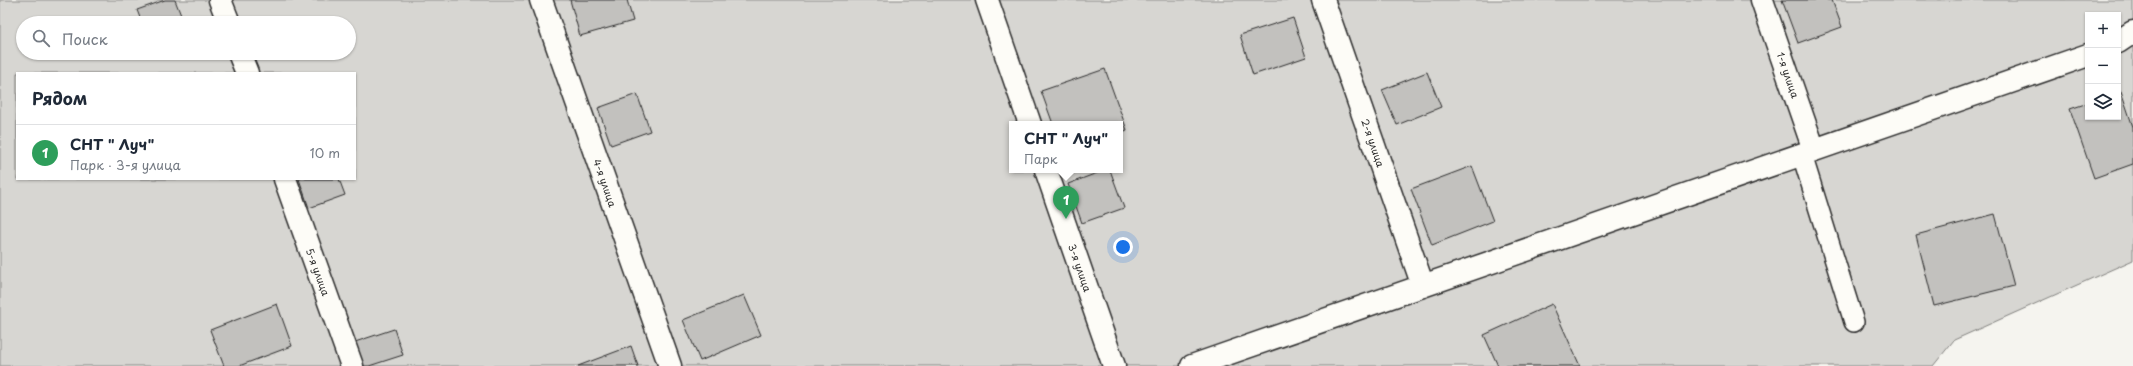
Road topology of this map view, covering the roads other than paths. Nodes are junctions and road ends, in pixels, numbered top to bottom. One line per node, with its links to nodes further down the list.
1 (220, 0): 6 (street)
2 (541, 0): 19 (street, 4-я улица)
3 (986, 0): 12 (street)
4 (1323, 0): 16 (street, 2-я улица)
5 (1762, 0): 13 (street, 1-я улица)
6 (226, 16)
7 (2133, 32): 8 (street)
8 (2121, 40)
9 (2085, 56): 13 (street)
10 (241, 60): 11 (street)
11 (246, 72)
12 (1029, 121)
13 (1808, 152): 16 (street); 17 (lane)
14 (1047, 173): 20 (street, 3-я улица)
15 (284, 180): 18 (street, 5-я улица)
16 (1423, 286): 21 (street)
17 (1854, 322)
18 (352, 366)
19 (670, 366)
20 (1114, 366)
21 (1192, 366)

